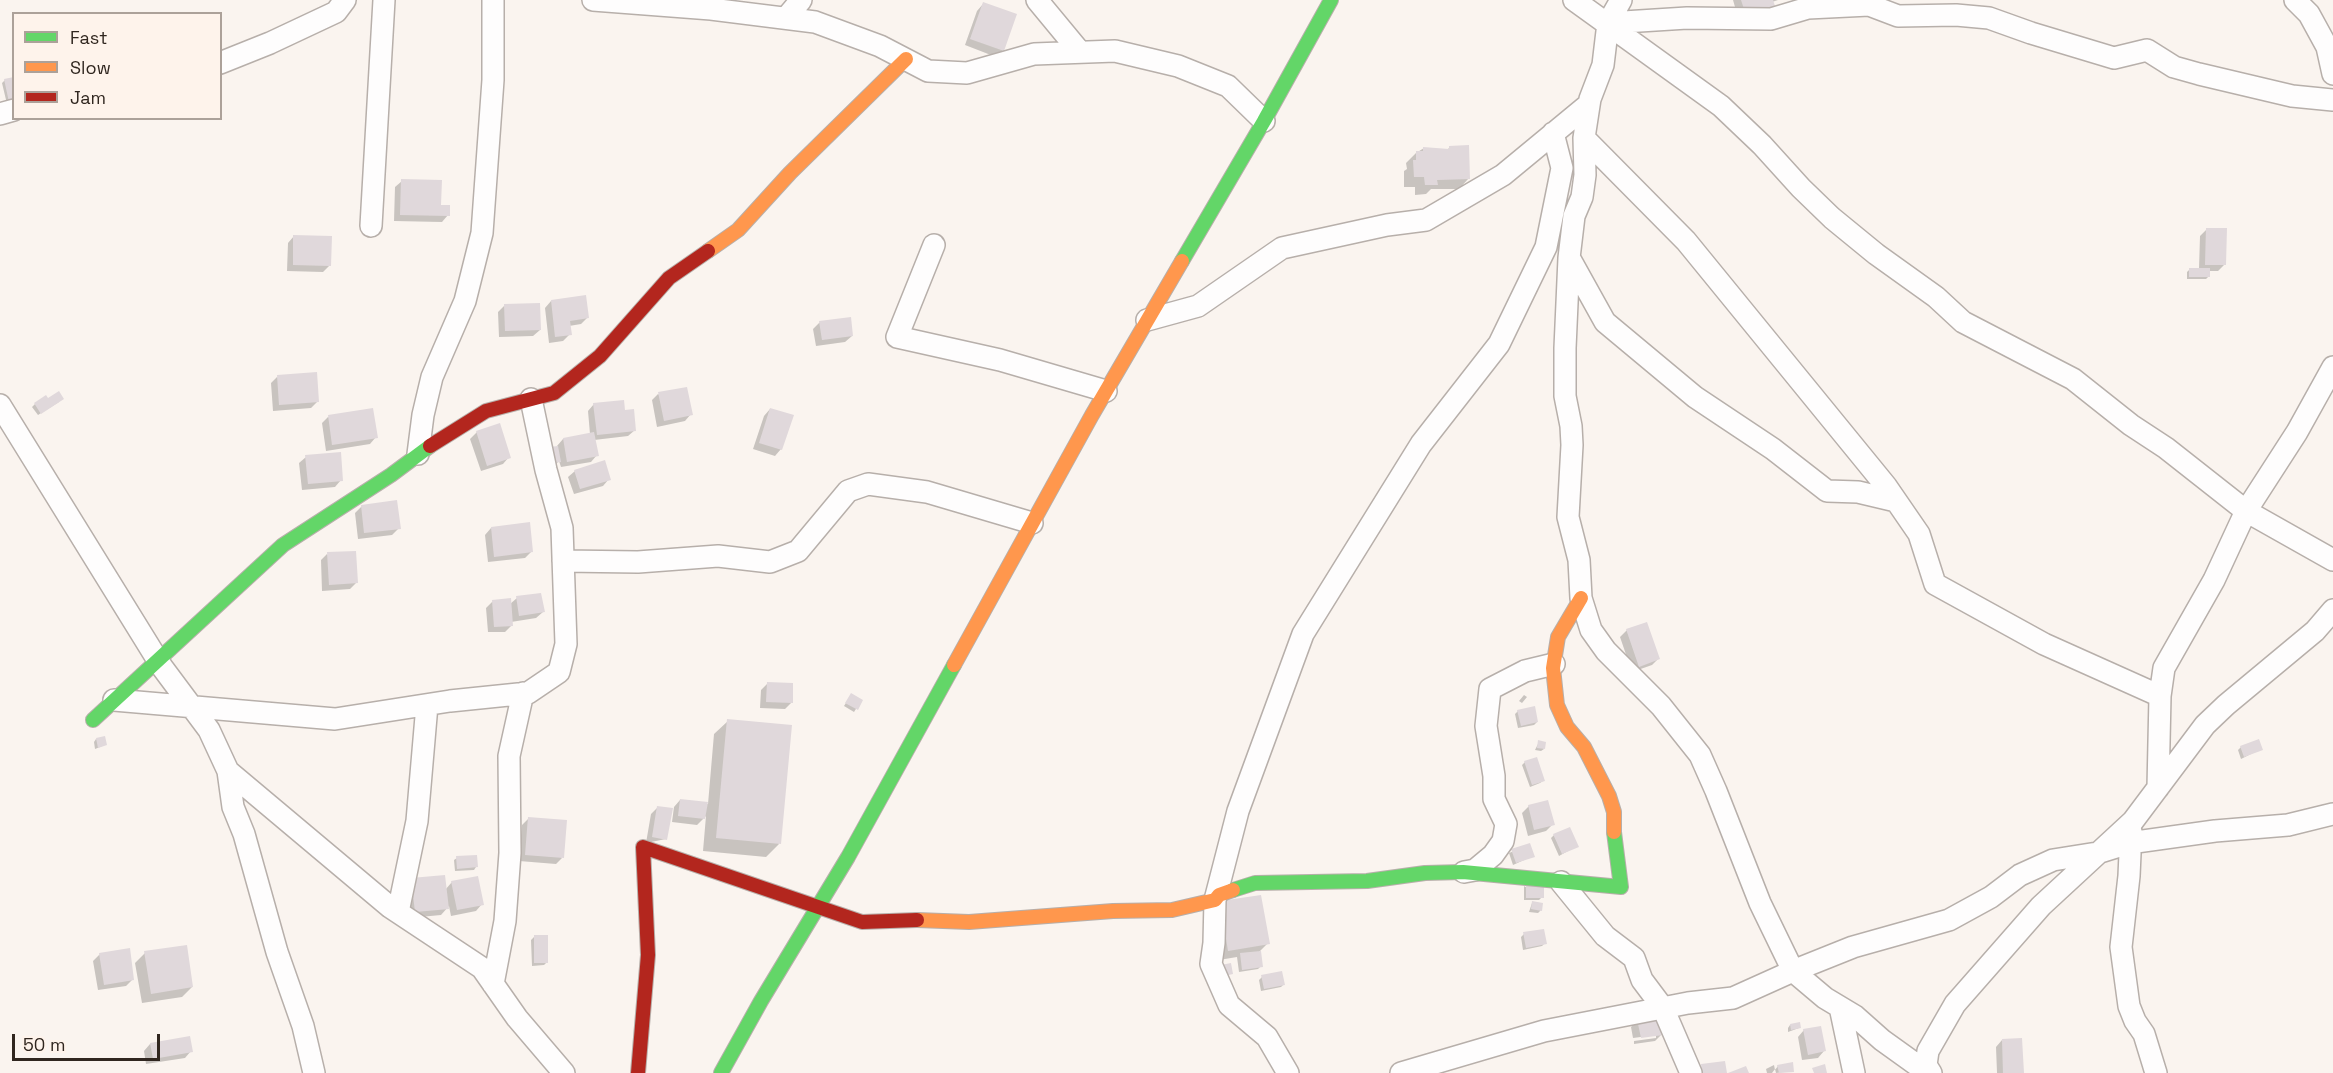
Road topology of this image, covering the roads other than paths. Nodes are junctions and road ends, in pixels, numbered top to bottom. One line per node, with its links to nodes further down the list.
1 (345, 0): 16 (street)
2 (384, 0): 23 (street)
3 (494, 0): 31 (street)
4 (593, 0): 11 (street)
5 (801, 0): 12 (street)
6 (1038, 0): 14 (street)
7 (1331, 0): 20 (street)
8 (1574, 0): 13 (street)
9 (1621, 0): 13 (street)
10 (2295, 0): 17 (street)
11 (623, 1): 12 (street)
12 (786, 18): 15 (street)
13 (1608, 23): 18 (street); 19 (street); 33 (street)
14 (1080, 52): 15 (street); 20 (street)
15 (906, 59): 29 (street)
16 (222, 62)
17 (2333, 74)
18 (2333, 100)
19 (1589, 104): 21 (street); 22 (street)
20 (1264, 121): 26 (street)
21 (1553, 133): 26 (street); 55 (street)
22 (1584, 138): 25 (street); 32 (street)
23 (371, 226)
24 (934, 245): 28 (street)
25 (1569, 258): 32 (street); 37 (street)
26 (1147, 320): 28 (street)
27 (2333, 367): 33 (street)
28 (1106, 390): 34 (street)
29 (531, 399): 31 (street); 36 (street)
30 (0, 405): 39 (street)
31 (418, 454): 39 (street)
32 (1896, 501): 42 (street)
33 (2246, 511): 35 (street); 42 (street)
34 (1032, 523): 36 (street); 56 (street)
35 (2333, 560)
36 (563, 561): 41 (street)
37 (1581, 598): 40 (street); 58 (street)
38 (2333, 610): 48 (street)
39 (158, 659): 43 (street); 45 (street)
40 (1554, 664): 53 (street); 54 (street)
41 (523, 693): 44 (street); 59 (street)
42 (2160, 696): 48 (street)
43 (114, 700): 45 (street); 46 (street)
44 (427, 705): 45 (street); 57 (street)
45 (193, 706): 47 (street)
46 (93, 720)
47 (228, 771): 57 (street); 62 (street)
48 (2158, 788): 50 (street)
49 (2333, 814): 51 (street)
50 (2133, 821): 51 (street); 52 (street)
51 (2130, 843): 52 (street); 71 (street)
52 (2097, 854): 58 (street); 70 (street)
53 (1463, 872): 54 (street); 55 (street)
54 (1561, 882): 61 (street)
55 (1215, 900): 56 (street); 66 (street)
56 (818, 907): 64 (street); 65 (street)
57 (398, 912): 59 (street)
58 (1792, 970): 60 (street); 61 (street)
59 (493, 984): 63 (street)
60 (1840, 1007): 69 (street); 70 (street)
61 (1663, 1008): 67 (street); 68 (street)
62 (314, 1073)
63 (564, 1073)
64 (638, 1073)
65 (721, 1073)
66 (1288, 1073)
67 (1401, 1073)
68 (1691, 1073)
69 (1854, 1073)
70 (1929, 1073)
71 (2156, 1073)

